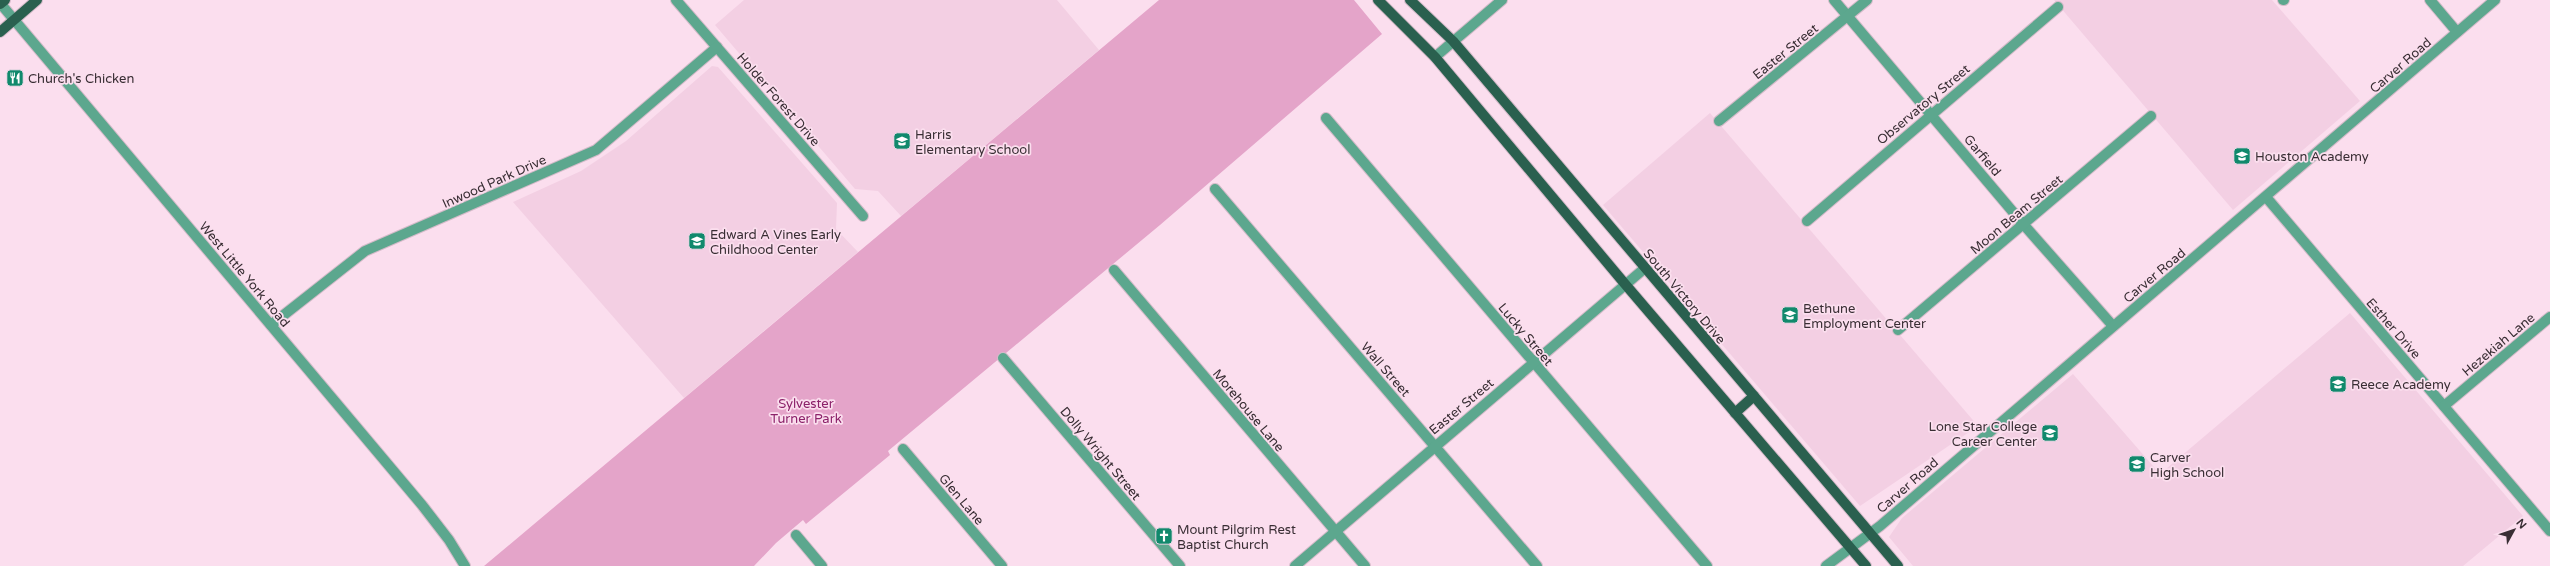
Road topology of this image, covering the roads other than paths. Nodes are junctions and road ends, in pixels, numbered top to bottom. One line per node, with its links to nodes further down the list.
1 (37, 0): 13 (main road)
2 (676, 0): 17 (street, Holder Forest Drive)
3 (1378, 0): 18 (main road)
4 (1410, 0): 16 (main road, South Victory Drive)
5 (1502, 0): 16 (street)
6 (1834, 0): 12 (street, Garfield)
7 (1867, 0): 12 (street, Easter Street)
8 (2430, 0): 15 (street)
9 (2495, 0): 15 (street, Carver Road)
10 (1, 3): 13 (street, West Little York Road)
11 (2058, 7): 19 (street, Observatory Street)
12 (1849, 16): 19 (street, Garfield); 22 (street, Easter Street)
13 (15, 20): 14 (main road); 32 (street, West Little York Road)
14 (0, 32)
15 (2457, 32): 24 (street, Carver Road)
16 (1453, 42): 18 (street); 28 (main road, South Victory Drive)
17 (717, 46): 25 (street, Holder Forest Drive); 32 (street, Inwood Park Drive)
18 (1435, 57): 30 (main road)
19 (1931, 113): 26 (street, Observatory Street); 27 (street, Garfield)
20 (2151, 116): 27 (street, Moon Beam Street)
21 (1326, 118): 36 (street, Lucky Street)
22 (1719, 121)
23 (1215, 189): 40 (street, Wall Street)
24 (2266, 197): 33 (street, Carver Road); 38 (street, Esther Drive)
25 (863, 216)
26 (1807, 221)
27 (2024, 225): 33 (street, Garfield); 34 (street, Moon Beam Street)
28 (1645, 268): 30 (street, Easter Street); 37 (main road, South Victory Drive)
29 (1114, 270): 43 (street, Morehouse Lane)
30 (1625, 284): 36 (street, Easter Street); 39 (main road)
31 (2550, 317): 38 (street, Hezekiah Lane)
32 (272, 324): 47 (street, West Little York Road)
33 (2113, 326): 44 (street, Carver Road)
34 (1898, 330)
35 (1003, 358): 50 (street, Dolly Wright Street)
36 (1533, 363): 40 (street, Easter Street); 54 (street, Lucky Street)
37 (1754, 396): 39 (main road); 44 (main road, South Victory Drive)
38 (2444, 406): 42 (street, Esther Drive)
39 (1734, 413): 46 (main road)
40 (1434, 446): 43 (street, Easter Street); 53 (street, Wall Street)
41 (903, 449): 49 (street, Glen Lane)
42 (2550, 531)
43 (1335, 532): 51 (street, Easter Street); 52 (street, Morehouse Lane)
44 (1870, 533): 46 (street, Carver Road); 57 (main road, South Victory Drive)
45 (796, 535): 48 (street)
46 (1850, 547): 55 (street, Carver Road); 56 (main road)
47 (465, 566)
48 (822, 566)
49 (1002, 566)
50 (1180, 566)
51 (1295, 566)
52 (1365, 566)
53 (1537, 566)
54 (1707, 566)
55 (1826, 566)
56 (1866, 566)
57 (1898, 566)

